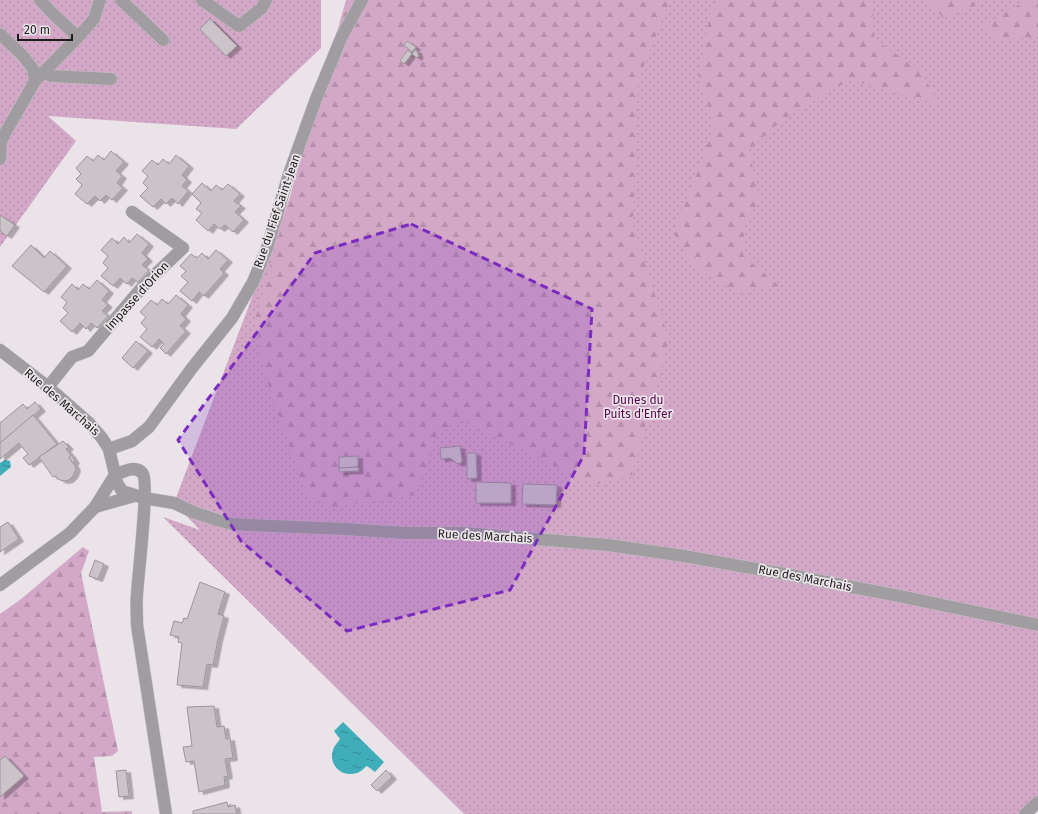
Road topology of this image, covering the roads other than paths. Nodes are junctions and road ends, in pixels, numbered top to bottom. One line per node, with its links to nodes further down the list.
1 (40, 0): 8 (street)
2 (100, 0): 8 (street)
3 (121, 0): 9 (street)
4 (202, 0): 5 (street)
5 (266, 0)
6 (362, 0): 16 (street, Rue du Fief Saint-Jean)
7 (0, 34): 10 (street)
8 (78, 37): 10 (street)
9 (163, 40)
10 (40, 76): 11 (street); 12 (street)
11 (111, 79)
12 (0, 159)
13 (132, 212): 15 (street, Impasse d'Orion)
14 (0, 350): 15 (street, Rue des Marchais)
15 (48, 387): 16 (street, Rue des Marchais)
16 (109, 449): 17 (street, Rue des Marchais)
17 (115, 475): 18 (street, Rue des Marchais); 18 (street); 19 (street)
18 (139, 497): 19 (street); 21 (street, Rue des Marchais); 23 (street)
19 (95, 507): 20 (street)
20 (0, 585)
21 (1038, 624)
22 (1038, 802): 24 (street)
23 (166, 814)
24 (1025, 814)

